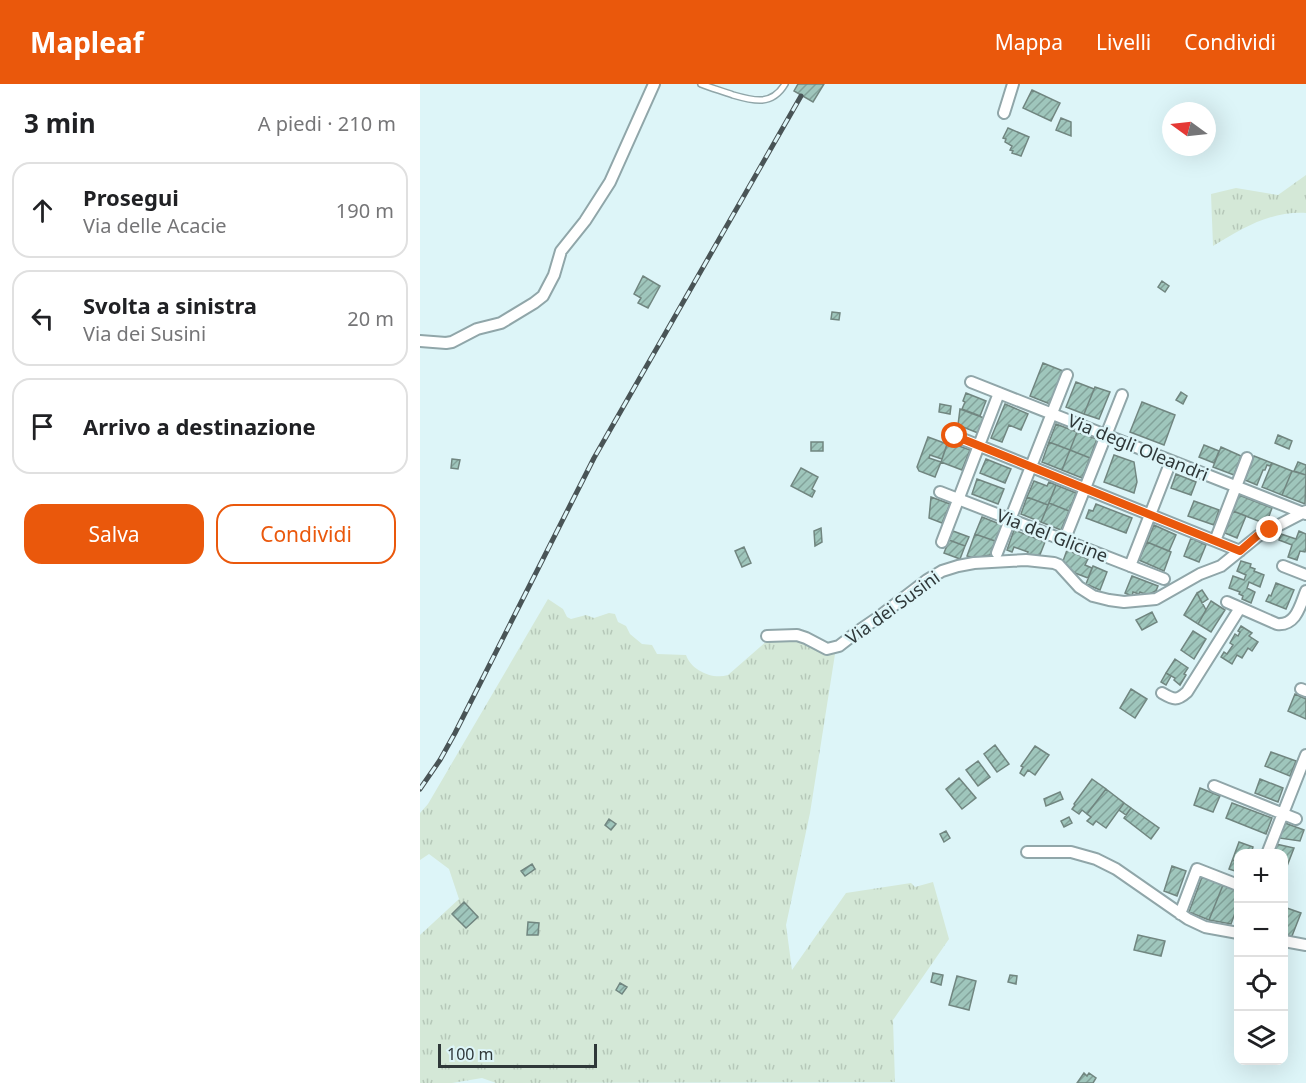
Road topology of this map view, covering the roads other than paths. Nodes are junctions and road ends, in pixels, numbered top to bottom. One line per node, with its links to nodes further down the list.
1 (654, 84): 6 (street)
2 (701, 84): 3 (lane)
3 (784, 84)
4 (1013, 84): 5 (street)
5 (1004, 113)
6 (420, 341)
7 (1067, 375): 11 (street)
8 (971, 382): 9 (street, Via degli Oleandri)
9 (999, 393): 11 (street, Via degli Oleandri); 14 (street)
10 (1122, 394): 12 (street)
11 (1052, 414): 12 (street, Via degli Oleandri); 17 (street)
12 (1106, 435): 16 (street, Via degli Oleandri); 19 (street)
13 (955, 436): 14 (street)
14 (979, 446): 17 (street); 21 (street)
15 (1247, 458): 18 (street)
16 (1171, 461): 18 (street, Via degli Oleandri); 23 (street)
17 (1031, 467): 19 (street); 24 (street)
18 (1236, 486): 22 (street, Via degli Oleandri); 26 (street)
19 (1085, 488): 23 (street); 25 (street)
20 (940, 492): 21 (street, Via del Glicine)
21 (958, 500): 24 (street, Via del Glicine); 27 (street)
22 (1305, 513): 28 (street, Via dei Susini)
23 (1150, 514): 26 (street); 30 (street)
24 (1011, 520): 25 (street, Via del Glicine); 29 (street)
25 (1064, 541): 30 (street, Via del Glicine)
26 (1215, 541): 28 (street)
27 (942, 542)
28 (1240, 551): 37 (street, Via dei Susini)
29 (998, 554)
30 (1130, 566): 33 (street, Via del Glicine)
31 (1283, 566): 32 (street)
32 (1306, 575)
33 (1164, 579)
34 (1306, 591): 36 (street)
35 (1227, 602): 36 (street)
36 (1240, 608): 38 (street)
37 (767, 636)
38 (1162, 693)
39 (1306, 758): 41 (street)
40 (1214, 786): 41 (street)
41 (1283, 813): 42 (street); 43 (street)
42 (1296, 819)
43 (1269, 849)
44 (1027, 852): 46 (street)
45 (1234, 883): 46 (street)
46 (1180, 914): 47 (street)
47 (1234, 930)
48 (1288, 942): 49 (street)
49 (1306, 945)

